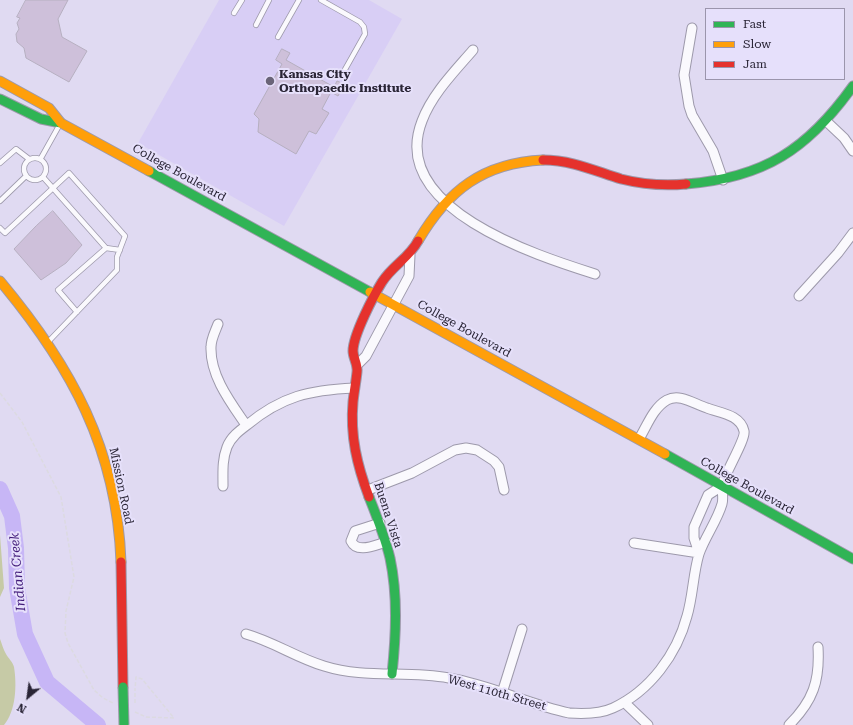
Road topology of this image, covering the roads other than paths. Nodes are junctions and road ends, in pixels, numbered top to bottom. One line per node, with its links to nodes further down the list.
1 (242, 0): 5 (lane)
2 (269, 0): 6 (lane)
3 (300, 0): 8 (lane)
4 (321, 0): 10 (lane)
5 (234, 13)
6 (256, 25)
7 (692, 28): 22 (street)
8 (278, 37)
9 (473, 50): 25 (street)
10 (343, 73)
11 (0, 81): 15 (main road, College Boulevard)
12 (853, 86): 14 (main road)
13 (0, 98): 15 (main road, College Boulevard)
14 (826, 121): 16 (street); 22 (main road)
15 (61, 122): 17 (lane); 33 (main road, College Boulevard)
16 (853, 151)
17 (41, 158): 18 (lane); 21 (lane)
18 (29, 159): 19 (lane); 20 (lane)
19 (0, 163)
20 (26, 176): 21 (lane); 24 (lane)
21 (43, 177): 23 (lane)
22 (723, 180): 25 (main road)
23 (54, 188): 26 (lane); 28 (lane); 29 (lane)
24 (0, 201)
25 (445, 202): 30 (main road); 31 (street)
26 (0, 228)
27 (853, 233): 34 (street)
28 (106, 248): 29 (lane); 36 (lane)
29 (120, 250): 36 (lane)
30 (410, 255): 33 (main road, Buena Vista); 35 (street)
31 (595, 274)
32 (0, 281): 38 (main road, Mission Road)
33 (376, 295): 35 (main road, College Boulevard); 39 (main road, Buena Vista)
34 (799, 296)
35 (394, 304): 39 (street); 42 (main road, College Boulevard)
36 (77, 312): 38 (lane)
37 (218, 324): 41 (street)
38 (48, 341): 58 (main road, Mission Road, bridge)
39 (357, 365): 40 (main road, Buena Vista)
40 (354, 388): 41 (street); 45 (main road, Buena Vista)
41 (246, 425): 43 (street)
42 (639, 439): 44 (main road, College Boulevard); 44 (street)
43 (223, 486)
44 (722, 486): 50 (street); 50 (street); 51 (main road, College Boulevard)
45 (368, 490): 46 (street); 47 (main road, Buena Vista)
46 (504, 490)
47 (380, 523): 48 (main road, Buena Vista); 48 (street)
48 (386, 542): 55 (main road, Buena Vista)
49 (634, 543): 50 (street)
50 (699, 553): 57 (street, West 110th Street)
51 (853, 559)
52 (522, 629): 56 (street)
53 (246, 634): 55 (street, West 110th Street)
54 (818, 647): 60 (street)
55 (392, 674): 56 (street, West 110th Street)
56 (502, 693): 57 (street, West 110th Street)
57 (624, 702): 59 (street)
58 (124, 725)
59 (648, 725)
60 (789, 725)

